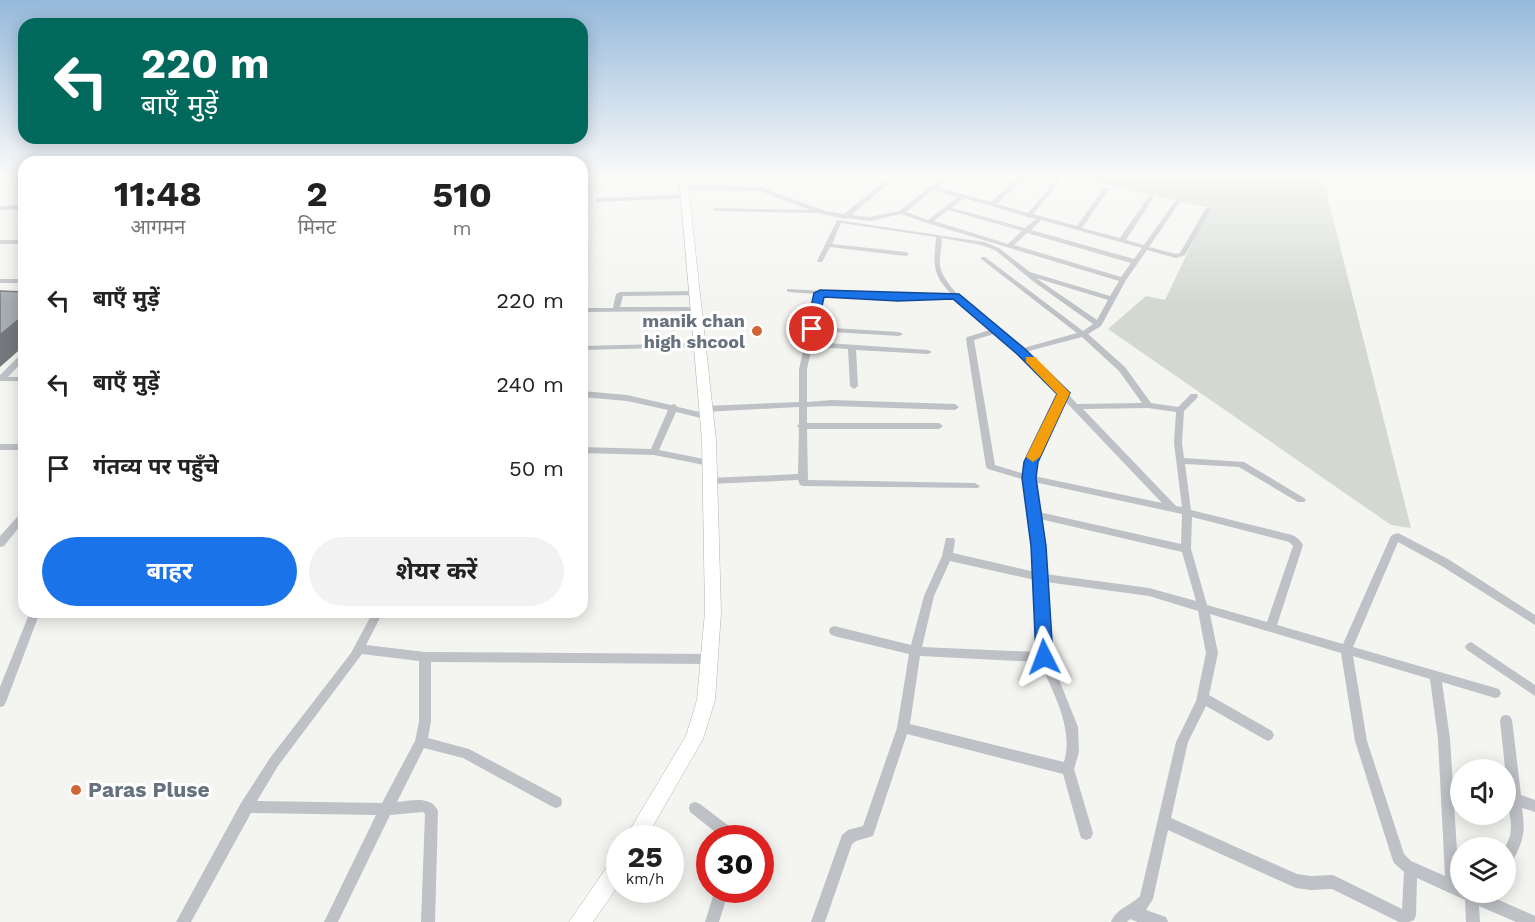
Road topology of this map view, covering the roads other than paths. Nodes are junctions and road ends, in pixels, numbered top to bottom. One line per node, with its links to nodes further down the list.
1 (687, 218): 31 (main road)
2 (918, 218): 11 (street)
3 (934, 218): 11 (street)
4 (982, 218): 14 (street)
5 (1035, 218): 10 (street)
6 (1086, 218): 13 (street)
7 (1137, 218): 16 (street)
8 (1167, 218): 21 (street)
9 (1203, 218): 21 (street)
10 (1039, 219): 13 (street); 14 (street)
11 (929, 222): 12 (street)
12 (943, 226): 15 (street); 20 (street)
13 (1078, 229): 16 (street)
14 (1028, 231): 20 (street); 25 (street)
15 (938, 236): 19 (street); 26 (street); 33 (street)
16 (1122, 241): 21 (street)
17 (0, 242): 18 (street)
18 (18, 242)
19 (827, 245): 22 (street); 24 (street)
20 (1009, 246): 27 (street)
21 (1147, 248): 25 (street)
22 (906, 254)
23 (983, 258): 42 (street)
24 (820, 261)
25 (1136, 262): 27 (street)
26 (1023, 272): 34 (street); 38 (street)
27 (1123, 280): 34 (street)
28 (18, 281): 29 (street)
29 (2, 282)
30 (789, 290): 32 (street)
31 (695, 293): 35 (street); 36 (main road)
32 (820, 293): 33 (street); 39 (street)
33 (955, 296): 40 (street)
34 (1112, 299): 38 (street)
35 (616, 309): 36 (street); 37 (street)
36 (697, 309): 44 (main road)
37 (588, 310)
38 (1098, 324): 42 (street)
39 (812, 329): 41 (street); 43 (street)
40 (996, 331): 47 (street); 72 (street)
41 (899, 334)
42 (1083, 334): 47 (street); 57 (street)
43 (808, 344): 45 (street); 56 (street)
44 (700, 345): 46 (street); 62 (main road)
45 (852, 347): 48 (street); 52 (street)
46 (588, 348)
47 (1021, 351): 53 (street)
48 (928, 352)
49 (18, 363): 50 (street)
50 (1, 379): 51 (street)
51 (18, 379)
52 (854, 386)
53 (1064, 393): 60 (street); 72 (street)
54 (588, 395): 58 (street)
55 (1194, 396): 61 (street)
56 (802, 404): 59 (street); 62 (street); 63 (street)
57 (1148, 405): 60 (street); 61 (street)
58 (674, 407): 62 (street); 68 (street)
59 (955, 407)
60 (1076, 407): 76 (street)
61 (1180, 410): 69 (street)
62 (705, 413): 70 (main road)
63 (801, 426): 64 (street); 71 (street)
64 (939, 426)
65 (0, 447): 66 (street)
66 (18, 447)
67 (588, 450): 68 (street)
68 (654, 452): 70 (street)
69 (1181, 461): 75 (street); 77 (street)
70 (709, 463): 73 (main road)
71 (802, 477): 73 (street); 74 (street)
72 (1029, 478): 76 (street); 78 (street)
73 (710, 481): 97 (main road)
74 (975, 486)
75 (1301, 500)
76 (1173, 509): 77 (street)
77 (1187, 512): 82 (street); 89 (street)
78 (1034, 514): 82 (street); 84 (street)
79 (18, 522): 81 (street)
80 (950, 541): 83 (street)
81 (0, 543)
82 (1186, 549): 85 (street)
83 (947, 556): 84 (street); 94 (street)
84 (1040, 577): 85 (street); 96 (street)
85 (1203, 608): 89 (street); 101 (street)
86 (33, 618): 102 (street)
87 (377, 618): 92 (street)
88 (1535, 621): 93 (street)
89 (1271, 627): 93 (street)
90 (834, 631): 94 (street)
91 (1471, 647): 99 (street)
92 (369, 650): 95 (street); 112 (street)
93 (1346, 650): 98 (street); 122 (street)
94 (915, 651): 96 (street); 104 (street)
95 (425, 657): 97 (street); 106 (street)
96 (1044, 657): 108 (street)
97 (709, 659): 117 (main road)
98 (1435, 677): 100 (street); 120 (street)
99 (1535, 692)
100 (1495, 693)
101 (1203, 698): 105 (street); 116 (street)
102 (0, 702)
103 (1506, 720): 107 (street)
104 (903, 728): 108 (street); 135 (street)
105 (1268, 735)
106 (421, 742): 110 (street); 114 (street)
107 (1510, 759)
108 (1068, 769): 119 (street)
109 (1516, 799): 111 (street)
110 (556, 802)
111 (1535, 806)
112 (255, 807): 114 (street); 130 (street)
113 (695, 808): 118 (street)
114 (386, 809): 131 (street); 132 (street)
115 (1516, 812): 121 (street)
116 (1163, 821): 128 (street); 129 (street)
117 (643, 825)
118 (717, 825)
119 (1086, 833)
120 (1456, 837)
121 (1516, 841)
122 (1411, 868): 124 (street); 129 (street)
123 (606, 886): 133 (main road)
124 (1450, 886)
125 (718, 903): 134 (street)
126 (1466, 903): 138 (street)
127 (1502, 903): 139 (street)
128 (1130, 912): 136 (street); 137 (street)
129 (1404, 919)
130 (183, 922)
131 (331, 922)
132 (428, 922)
133 (580, 922)
134 (712, 922)
135 (818, 922)
136 (1118, 922)
137 (1161, 922)
138 (1473, 922)
139 (1533, 922)

